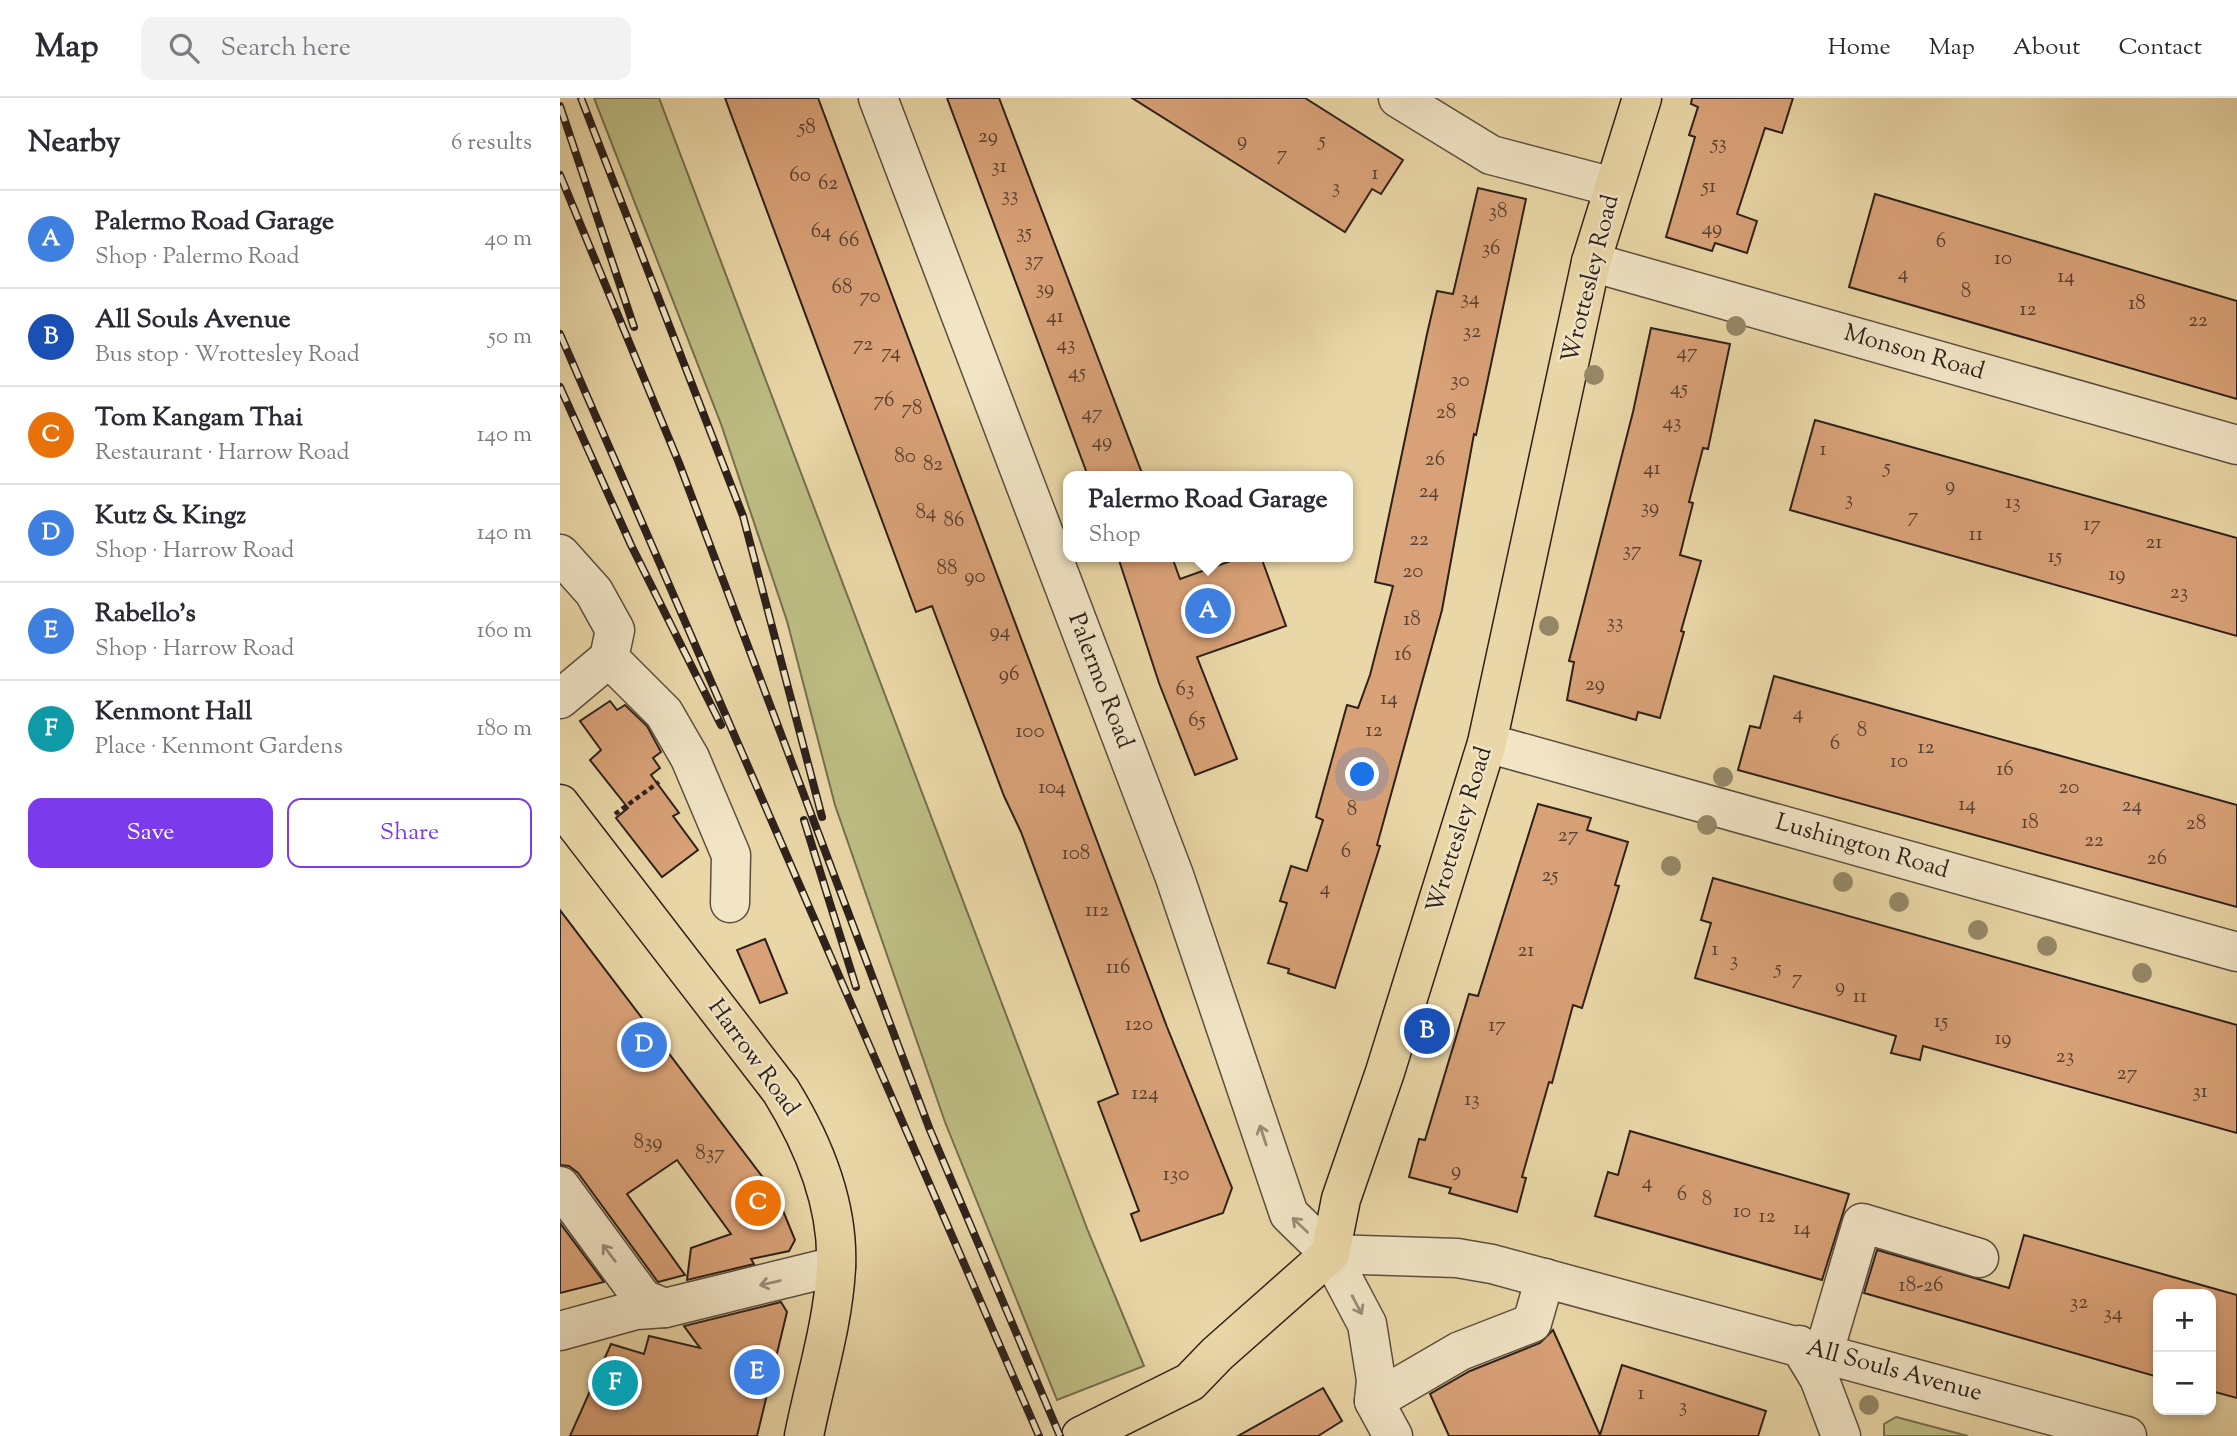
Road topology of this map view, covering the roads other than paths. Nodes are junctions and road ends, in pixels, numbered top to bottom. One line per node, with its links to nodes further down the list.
1 (878, 98): 15 (street, Palermo Road, one-way to 1)
2 (1398, 98): 4 (street)
3 (1642, 98): 4 (main road, Wrottesley Road)
4 (1613, 187): 5 (main road, Wrottesley Road)
5 (1591, 262): 6 (street, Monson Road); 10 (main road, Wrottesley Road)
6 (2237, 445)
7 (560, 554): 8 (street)
8 (609, 658): 9 (street); 12 (street)
9 (560, 699)
10 (1487, 743): 13 (street, Lushington Road); 15 (main road, Wrottesley Road)
11 (560, 804): 17 (main road, Harrow Road)
12 (730, 903)
13 (2237, 952)
14 (560, 1186): 19 (street, one-way to 14)
15 (1330, 1254): 18 (street, All Souls Avenue); 22 (street, Palermo Road, one-way to 22); 23 (main road)
16 (1979, 1258): 21 (street)
17 (836, 1266): 19 (street, one-way to 19); 24 (main road, Harrow Road)
18 (1545, 1278): 21 (street, All Souls Avenue); 22 (street)
19 (659, 1305): 20 (street)
20 (560, 1331)
21 (1812, 1348): 26 (street); 27 (street, All Souls Avenue)
22 (1374, 1401): 25 (street)
23 (1084, 1435)
24 (804, 1436)
25 (1393, 1436)
26 (1841, 1436)
27 (2127, 1436)

